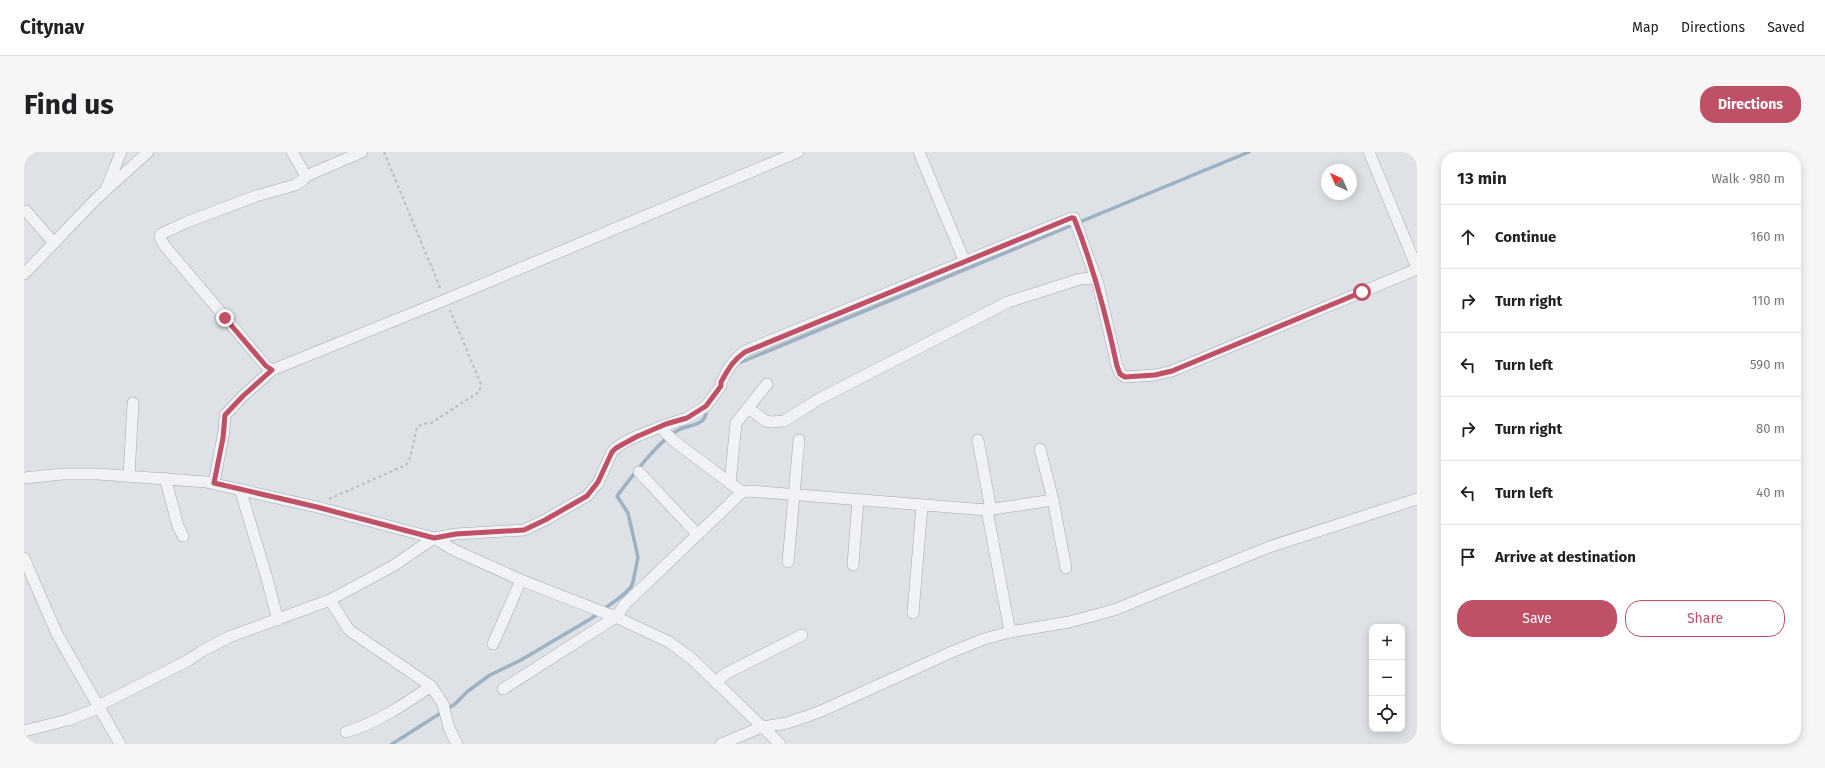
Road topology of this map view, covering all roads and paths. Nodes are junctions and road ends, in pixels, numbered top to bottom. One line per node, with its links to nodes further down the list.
1 (121, 152): 10 (street)
2 (148, 152): 10 (street)
3 (292, 152): 9 (street)
4 (362, 152): 9 (street)
5 (384, 152): 17 (path)
6 (798, 152): 17 (street)
7 (919, 152): 13 (street)
8 (1368, 152): 15 (street)
9 (306, 176): 18 (street)
10 (106, 190): 12 (street)
11 (26, 211): 12 (street)
12 (54, 243): 14 (street)
13 (964, 260): 16 (street); 22 (street)
14 (26, 268)
15 (1417, 268): 16 (street)
16 (1096, 278): 21 (street)
17 (445, 300): 18 (street); 39 (path)
18 (272, 370): 30 (street)
19 (767, 384): 21 (street)
20 (133, 403): 27 (street)
21 (748, 408): 31 (street)
22 (662, 429): 31 (street); 43 (street)
23 (799, 440): 34 (street)
24 (978, 440): 40 (street)
25 (1040, 449): 37 (street)
26 (639, 472): 41 (street)
27 (129, 476): 28 (street); 29 (street)
28 (24, 478)
29 (166, 478): 30 (street); 42 (street)
30 (214, 483): 32 (street)
31 (730, 483): 33 (street)
32 (240, 489): 39 (street); 52 (street)
33 (742, 492): 34 (street); 41 (street)
34 (794, 495): 36 (street); 45 (street)
35 (1417, 499): 53 (street)
36 (858, 500): 38 (street); 46 (street)
37 (1053, 500): 40 (street); 47 (street)
38 (922, 506): 40 (street); 50 (street)
39 (317, 507): 43 (street)
40 (989, 510): 53 (street)
41 (698, 535): 51 (street)
42 (183, 536)
43 (434, 538): 48 (street); 49 (street)
44 (24, 558): 59 (street)
45 (788, 562)
46 (853, 565)
47 (1066, 568)
48 (521, 580): 51 (street); 55 (street)
49 (330, 600): 52 (street); 57 (street)
50 (913, 613)
51 (612, 616): 56 (street); 58 (street)
52 (278, 620): 59 (street)
53 (1010, 632): 60 (street)
54 (802, 635): 56 (street)
55 (493, 644)
56 (716, 682): 60 (street)
57 (431, 686): 62 (street); 64 (street)
58 (503, 689)
59 (98, 707): 61 (street); 63 (street)
60 (762, 727): 65 (street); 66 (street)
61 (24, 731)
62 (346, 732)
63 (120, 744)
64 (457, 744)
65 (721, 744)
66 (780, 744)

